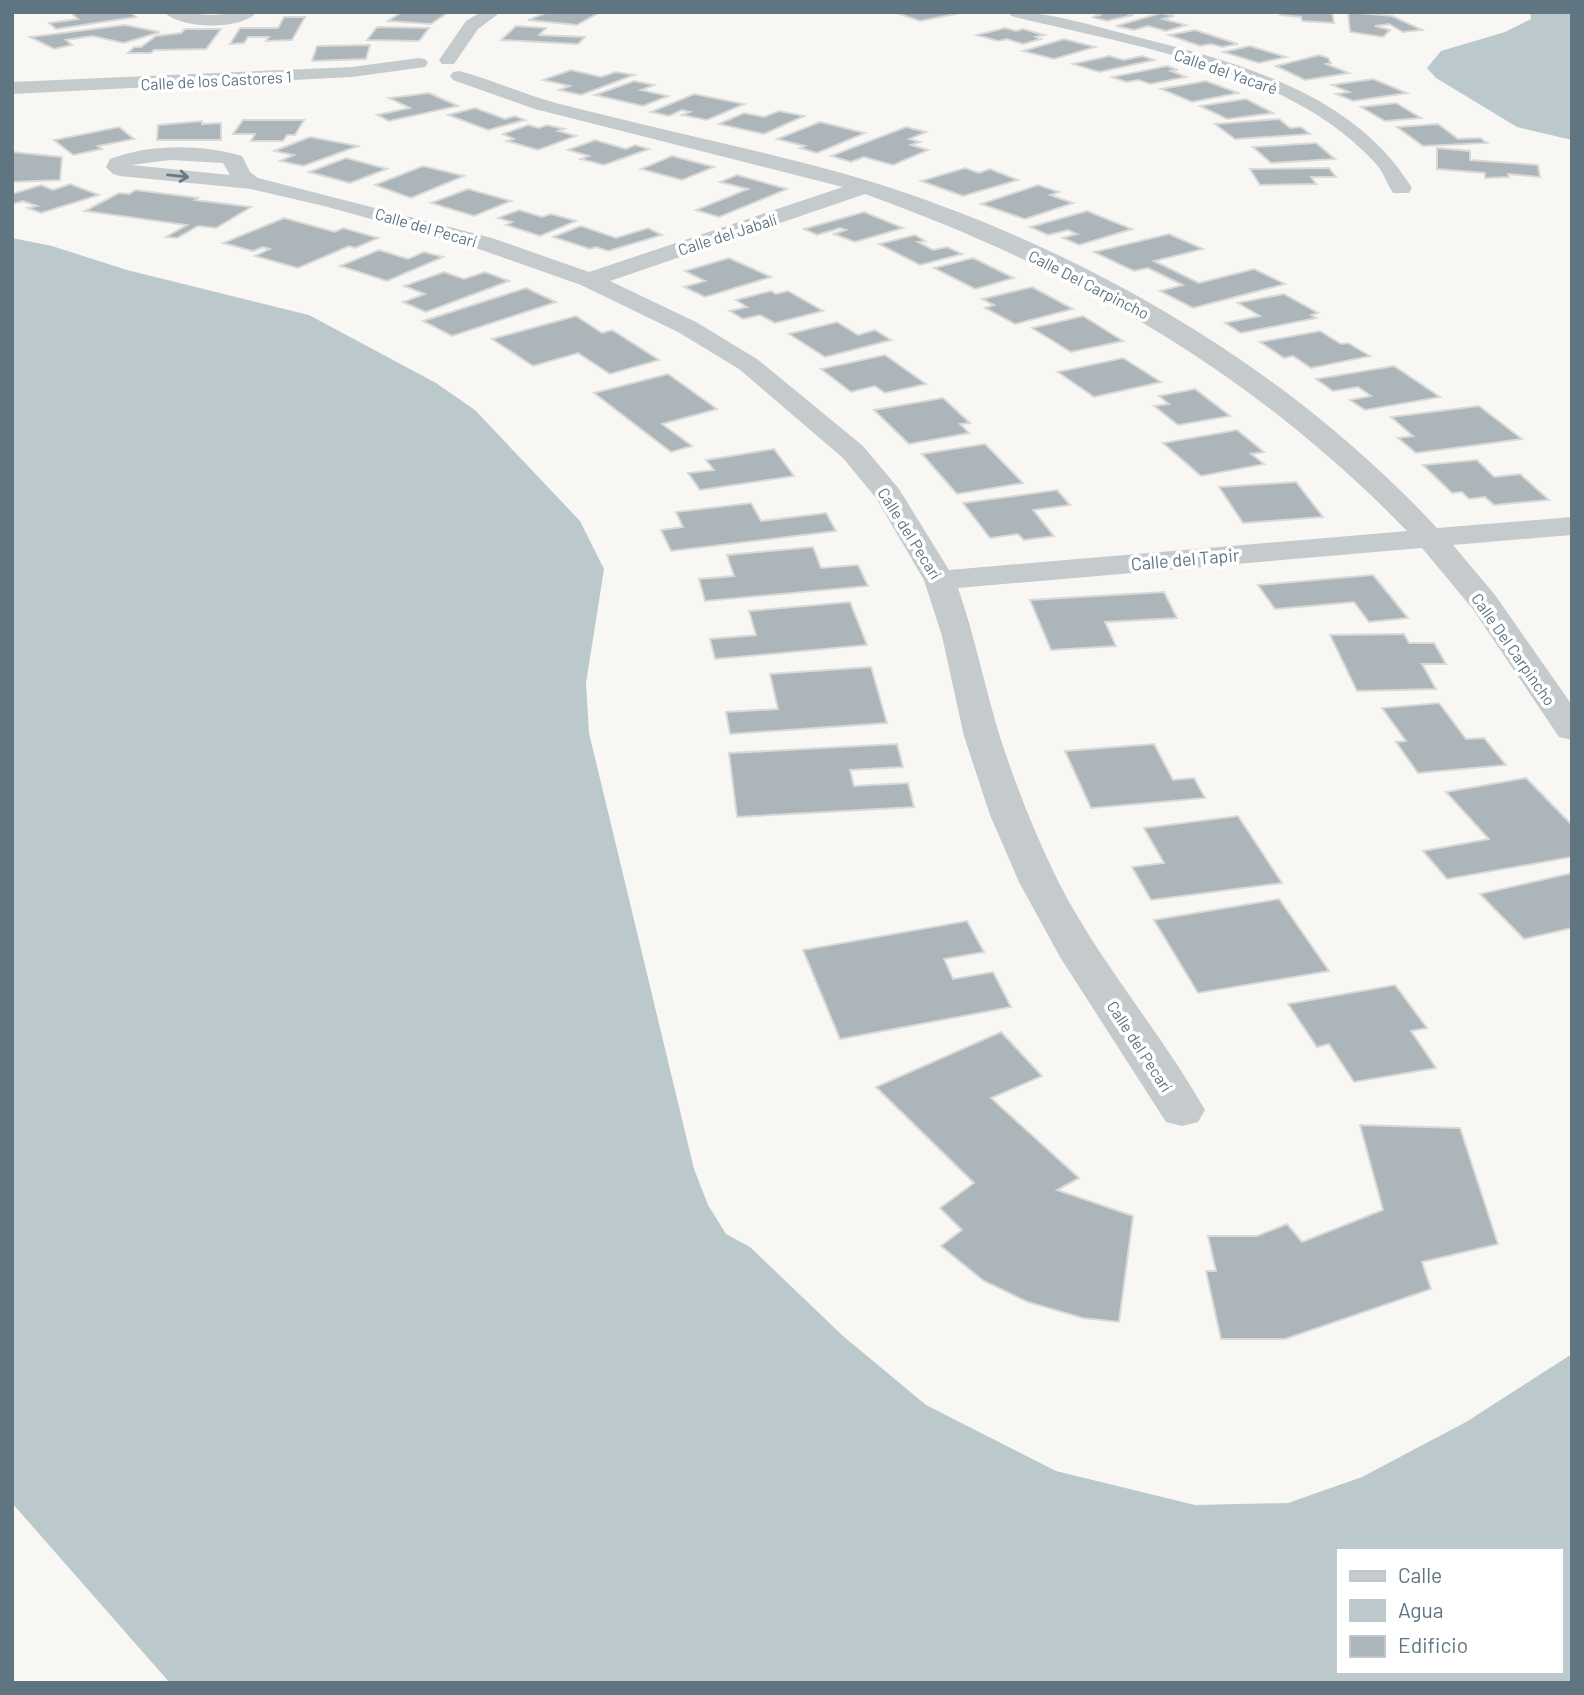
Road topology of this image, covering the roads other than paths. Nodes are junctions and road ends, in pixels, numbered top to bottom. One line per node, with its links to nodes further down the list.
1 (172, 12): 2 (street)
2 (249, 12)
3 (493, 12): 5 (street)
4 (1017, 12): 10 (street, Calle del Yacaré)
5 (435, 72): 6 (street, Calle de los Castores 1); 7 (street, Calle de los Castores 1); 9 (street, Calle Del Carpincho)
6 (12, 88)
7 (12, 101)
8 (251, 183): 8 (street, Calle del Pecarí, one-way to 8); 11 (street, Calle del Pecarí)
9 (865, 187): 11 (street, Calle del Jabalí); 13 (street, Calle Del Carpincho)
10 (1401, 188)
11 (589, 280): 14 (street, Calle del Pecarí)
12 (1572, 526): 13 (street, Calle del Tapir)
13 (1430, 538): 14 (street, Calle del Tapir); 15 (street, Calle Del Carpincho)
14 (940, 580): 16 (street, Calle del Pecarí)
15 (1572, 729)
16 (1182, 1110)

